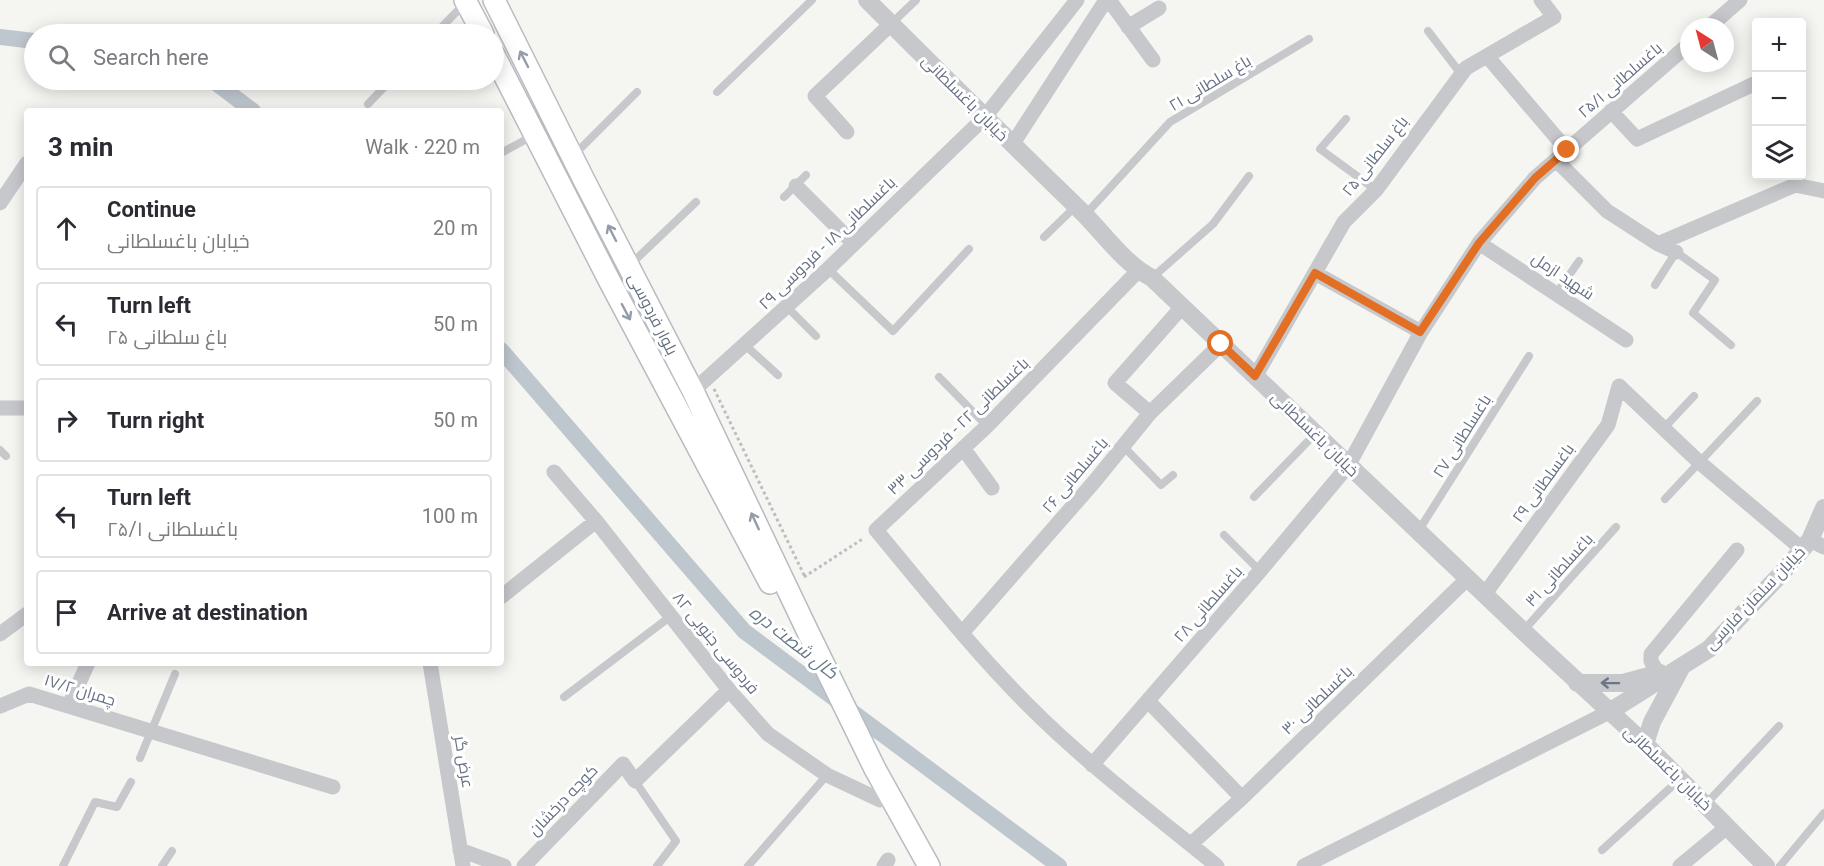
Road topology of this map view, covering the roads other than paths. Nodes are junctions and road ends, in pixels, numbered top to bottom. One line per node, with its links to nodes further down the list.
1 (494, 0): 34 (main road, بلوار فردوسی, one-way to 1)
2 (812, 0): 26 (lane)
3 (867, 0): 14 (street, خیابان باغسلطانی)
4 (915, 0): 14 (lane)
5 (1077, 0): 29 (street, باغسلطانی ۱۸ - فردوسی ۲۹)
6 (1107, 0): 15 (street); 33 (street)
7 (1541, 0): 19 (street, باغ سلطانی ۲۵)
8 (1740, 0): 11 (street)
9 (466, 1): 12 (lane); 13 (main road)
10 (1159, 8): 15 (street)
11 (1719, 18)
12 (444, 24)
13 (478, 24)
14 (891, 24): 29 (street, خیابان باغسلطانی); 31 (street)
15 (1128, 27): 20 (street)
16 (1428, 31): 21 (lane)
17 (1309, 39): 48 (lane, باغ سلطانی ۲۱)
18 (1680, 52): 28 (street, باغسلطانی ۲۵/۱)
19 (1486, 56): 21 (street, باغ سلطانی ۲۵); 36 (street)
20 (1153, 60)
21 (1461, 74): 42 (street, باغ سلطانی ۲۵)
22 (504, 75): 32 (main road, بلوار فردوسی)
23 (1752, 85): 28 (street)
24 (381, 90): 27 (lane)
25 (637, 92): 34 (lane)
26 (717, 92)
27 (368, 104)
28 (1611, 111): 36 (street, باغسلطانی ۲۵/۱)
29 (984, 118): 33 (street, خیابان باغسلطانی); 50 (street, باغسلطانی ۱۸ - فردوسی ۲۹)
30 (1346, 119): 42 (lane)
31 (848, 132)
32 (538, 142): 34 (main road); 35 (lane); 44 (main road, بلوار فردوسی)
33 (1012, 145): 48 (street, خیابان باغسلطانی)
34 (569, 148): 41 (main road, بلوار فردوسی)
35 (504, 152)
36 (1561, 155): 51 (street, باغسلطانی ۲۵/۱); 52 (street)
37 (24, 167): 47 (street)
38 (1249, 176): 59 (lane)
39 (801, 180): 45 (lane); 50 (street)
40 (1795, 180): 43 (street); 52 (street)
41 (585, 182): 44 (main road); 56 (main road, بلوار فردوسی, one-way to 41)
42 (1376, 190): 58 (street, باغ سلطانی ۲۵)
43 (1824, 191)
44 (565, 193): 105 (main road, بلوار فردوسی, one-way to 105)
45 (784, 197)
46 (696, 202): 56 (lane)
47 (0, 203)
48 (1081, 211): 49 (lane, باغ سلطانی ۲۱); 59 (street, خیابان باغسلطانی)
49 (1044, 237)
50 (853, 243): 57 (street, باغسلطانی ۱۸ - فردوسی ۲۹)
51 (1479, 243): 61 (street, شهید ازمل); 64 (street, باغسلطانی ۲۵/۱)
52 (1658, 244): 54 (street)
53 (969, 249): 57 (lane)
54 (1676, 252): 60 (lane); 69 (lane)
55 (1579, 261): 61 (lane)
56 (629, 266): 74 (main road, بلوار فردوسی)
57 (828, 269): 62 (street, باغسلطانی ۱۸ - فردوسی ۲۹)
58 (1315, 273): 64 (street); 72 (street, باغ سلطانی ۲۵)
59 (1145, 274): 63 (street, خیابان باغسلطانی); 80 (street, باغسلطانی ۲۲ - فردوسی ۳۳)
60 (1655, 285)
61 (1556, 294): 66 (street, شهید ازمل)
62 (787, 307): 65 (lane); 68 (street, باغسلطانی ۱۸ - فردوسی ۲۹)
63 (1182, 307): 67 (street, خیابان باغسلطانی); 79 (street)
64 (1420, 332): 86 (street, باغسلطانی ۲۵/۱)
65 (816, 336)
66 (1626, 340)
67 (1221, 344): 72 (street, خیابان باغسلطانی); 79 (street, باغسلطانی ۲۶)
68 (745, 345): 71 (lane); 74 (street, باغسلطانی ۱۸ - فردوسی ۲۹)
69 (1731, 345)
70 (1529, 356): 95 (lane, باغسلطانی ۲۷)
71 (778, 375)
72 (1255, 376): 82 (street, خیابان باغسلطانی)
73 (939, 377): 80 (lane)
74 (701, 385): 105 (main road, بلوار فردوسی, one-way to 74)
75 (1694, 396): 81 (lane)
76 (1757, 401): 85 (lane)
77 (0, 408): 78 (street)
78 (24, 408)
79 (1150, 413): 83 (street, باغسلطانی ۲۶)
80 (987, 426): 84 (street, باغسلطانی ۲۲ - فردوسی ۳۳)
81 (1664, 428): 85 (street); 102 (street, باغسلطانی ۲۹)
82 (1315, 434): 86 (street, خیابان باغسلطانی); 90 (lane)
83 (1122, 446): 88 (lane); 107 (street, باغسلطانی ۲۶)
84 (963, 448): 89 (street); 107 (street, باغسلطانی ۲۲ - فردوسی ۳۳)
85 (1699, 462): 91 (lane); 97 (street)
86 (1348, 466): 95 (street, خیابان باغسلطانی); 99 (street, باغسلطانی ۲۸)
87 (554, 472): 93 (street, فردوسی جنوبی ۸۲)
88 (1173, 475)
89 (992, 488)
90 (1254, 497)
91 (1665, 498)
92 (1824, 508): 97 (street, خیابان سلمان فارسی)
93 (596, 521): 101 (street); 104 (street, فردوسی جنوبی ۸۲)
94 (1616, 527): 106 (lane, باغسلطانی ۳۱)
95 (1418, 531): 100 (street, خیابان باغسلطانی)
96 (1224, 535): 99 (lane)
97 (1812, 545): 111 (street, خیابان سلمان فارسی)
98 (1737, 550): 112 (street)
99 (1260, 571): 117 (street, باغسلطانی ۲۸)
100 (1467, 579): 102 (street, خیابان باغسلطانی); 132 (street, باغسلطانی ۳۰)
101 (504, 595)
102 (1484, 595): 106 (street, خیابان باغسلطانی)
103 (24, 616): 108 (street)
104 (671, 616): 115 (street, فردوسی جنوبی ۸۲); 116 (lane)
105 (799, 627): 126 (main road)
106 (1523, 632): 114 (street, خیابان باغسلطانی)
107 (962, 633): 125 (street)
108 (0, 634)
109 (87, 666): 118 (street)
110 (430, 666): 138 (street, عرض گر)
111 (1682, 667): 112 (street); 120 (street, خیابان سلمان فارسی); 123 (street)
112 (1659, 673): 114 (street, one-way to 114)
113 (175, 674): 122 (lane)
114 (1577, 683): 120 (street, خیابان باغسلطانی)
115 (729, 690): 127 (street, فردوسی جنوبی ۸۲); 129 (street)
116 (564, 697)
117 (1148, 701): 125 (street, باغسلطانی ۲۸); 132 (street)
118 (69, 705): 119 (street, چمران ۱۷/۲); 122 (street, چمران ۱۷/۲)
119 (0, 706)
120 (1609, 712): 123 (street, خیابان باغسلطانی); 151 (street)
121 (1779, 726): 134 (lane)
122 (150, 732): 124 (lane); 131 (street, چمران ۱۷/۲)
123 (1645, 744): 128 (street, خیابان باغسلطانی)
124 (140, 758)
125 (1092, 765): 137 (street)
126 (871, 770): 133 (main road); 149 (main road)
127 (827, 776): 133 (street, فردوسی جنوبی ۸۲); 147 (lane)
128 (1680, 779): 134 (street, خیابان باغسلطانی); 139 (lane)
129 (635, 781): 145 (street, کوچه درخشان); 146 (lane)
130 (131, 782): 141 (lane)
131 (333, 787)
132 (1242, 798): 137 (street, باغسلطانی ۳۰)
133 (880, 800): 148 (main road)
134 (1705, 805): 136 (street, خیابان باغسلطانی)
135 (1824, 813): 154 (lane)
136 (1727, 827): 152 (street); 153 (street, خیابان باغسلطانی)
137 (1191, 844): 150 (street)
138 (460, 850): 143 (street, عرض گر); 144 (street)
139 (1602, 850)
140 (172, 851): 142 (lane)
141 (63, 866)
142 (162, 866)
143 (463, 866)
144 (504, 866)
145 (524, 866)
146 (657, 866)
147 (748, 866)
148 (913, 866)
149 (929, 866)
150 (1217, 866)
151 (1304, 866)
152 (1680, 866)
153 (1766, 866)
154 (1780, 866)

